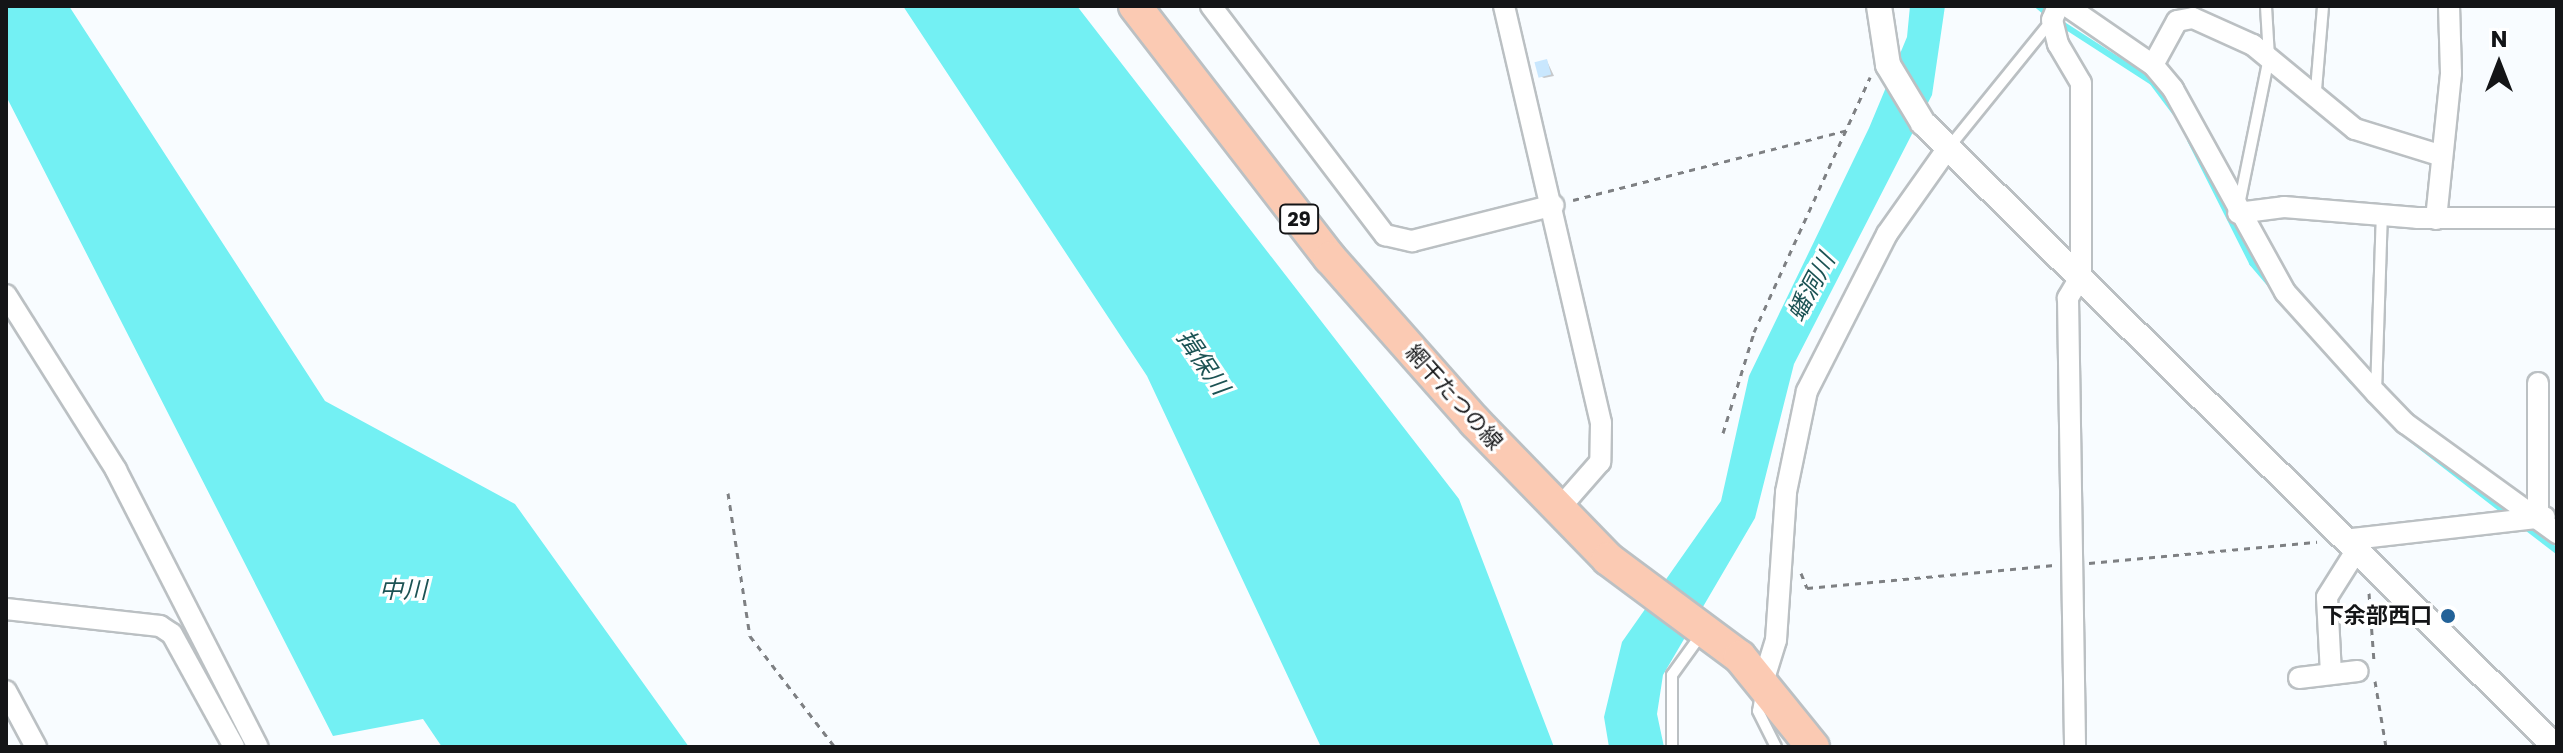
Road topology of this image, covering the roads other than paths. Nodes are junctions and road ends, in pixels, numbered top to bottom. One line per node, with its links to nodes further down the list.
1 (1135, 6): 24 (main road, 網干たつの線 / 29)
2 (1211, 6): 15 (street)
3 (1504, 6): 15 (street)
4 (1879, 6): 13 (street)
5 (2266, 6): 10 (lane)
6 (2323, 6): 12 (lane)
7 (2449, 6): 14 (street)
8 (2066, 10): 11 (street); 13 (lane); 20 (street)
9 (2194, 12): 10 (street); 11 (street)
10 (2269, 57): 12 (street); 16 (lane)
11 (2153, 65): 16 (street)
12 (2316, 90): 14 (street)
13 (1948, 148): 20 (street); 33 (street)
14 (2442, 156): 19 (street)
15 (1554, 205): 24 (street)
16 (2238, 213): 17 (street); 23 (street)
17 (2382, 215): 19 (street); 23 (lane)
18 (2557, 218): 19 (street)
19 (2436, 219)
20 (2081, 276): 27 (street); 41 (street)
21 (6, 295): 37 (street)
22 (2538, 383): 25 (street)
23 (2376, 393): 25 (street)
24 (1558, 510): 29 (main road, 網干たつの線 / 29)
25 (2541, 518): 26 (street); 27 (street)
26 (2557, 533)
27 (2357, 552): 31 (street); 42 (street)
28 (6, 609): 36 (street)
29 (1704, 631): 33 (main road, 網干たつの線 / 29); 38 (lane)
30 (2358, 671): 31 (street)
31 (2331, 674): 32 (street)
32 (2299, 678)
33 (1763, 682): 39 (lane); 40 (main road, 網干たつの線 / 29)
34 (6, 691): 35 (street)
35 (36, 747)
36 (234, 747)
37 (258, 747)
38 (1672, 747)
39 (1776, 747)
40 (1813, 747)
41 (2075, 747)
42 (2556, 747)

